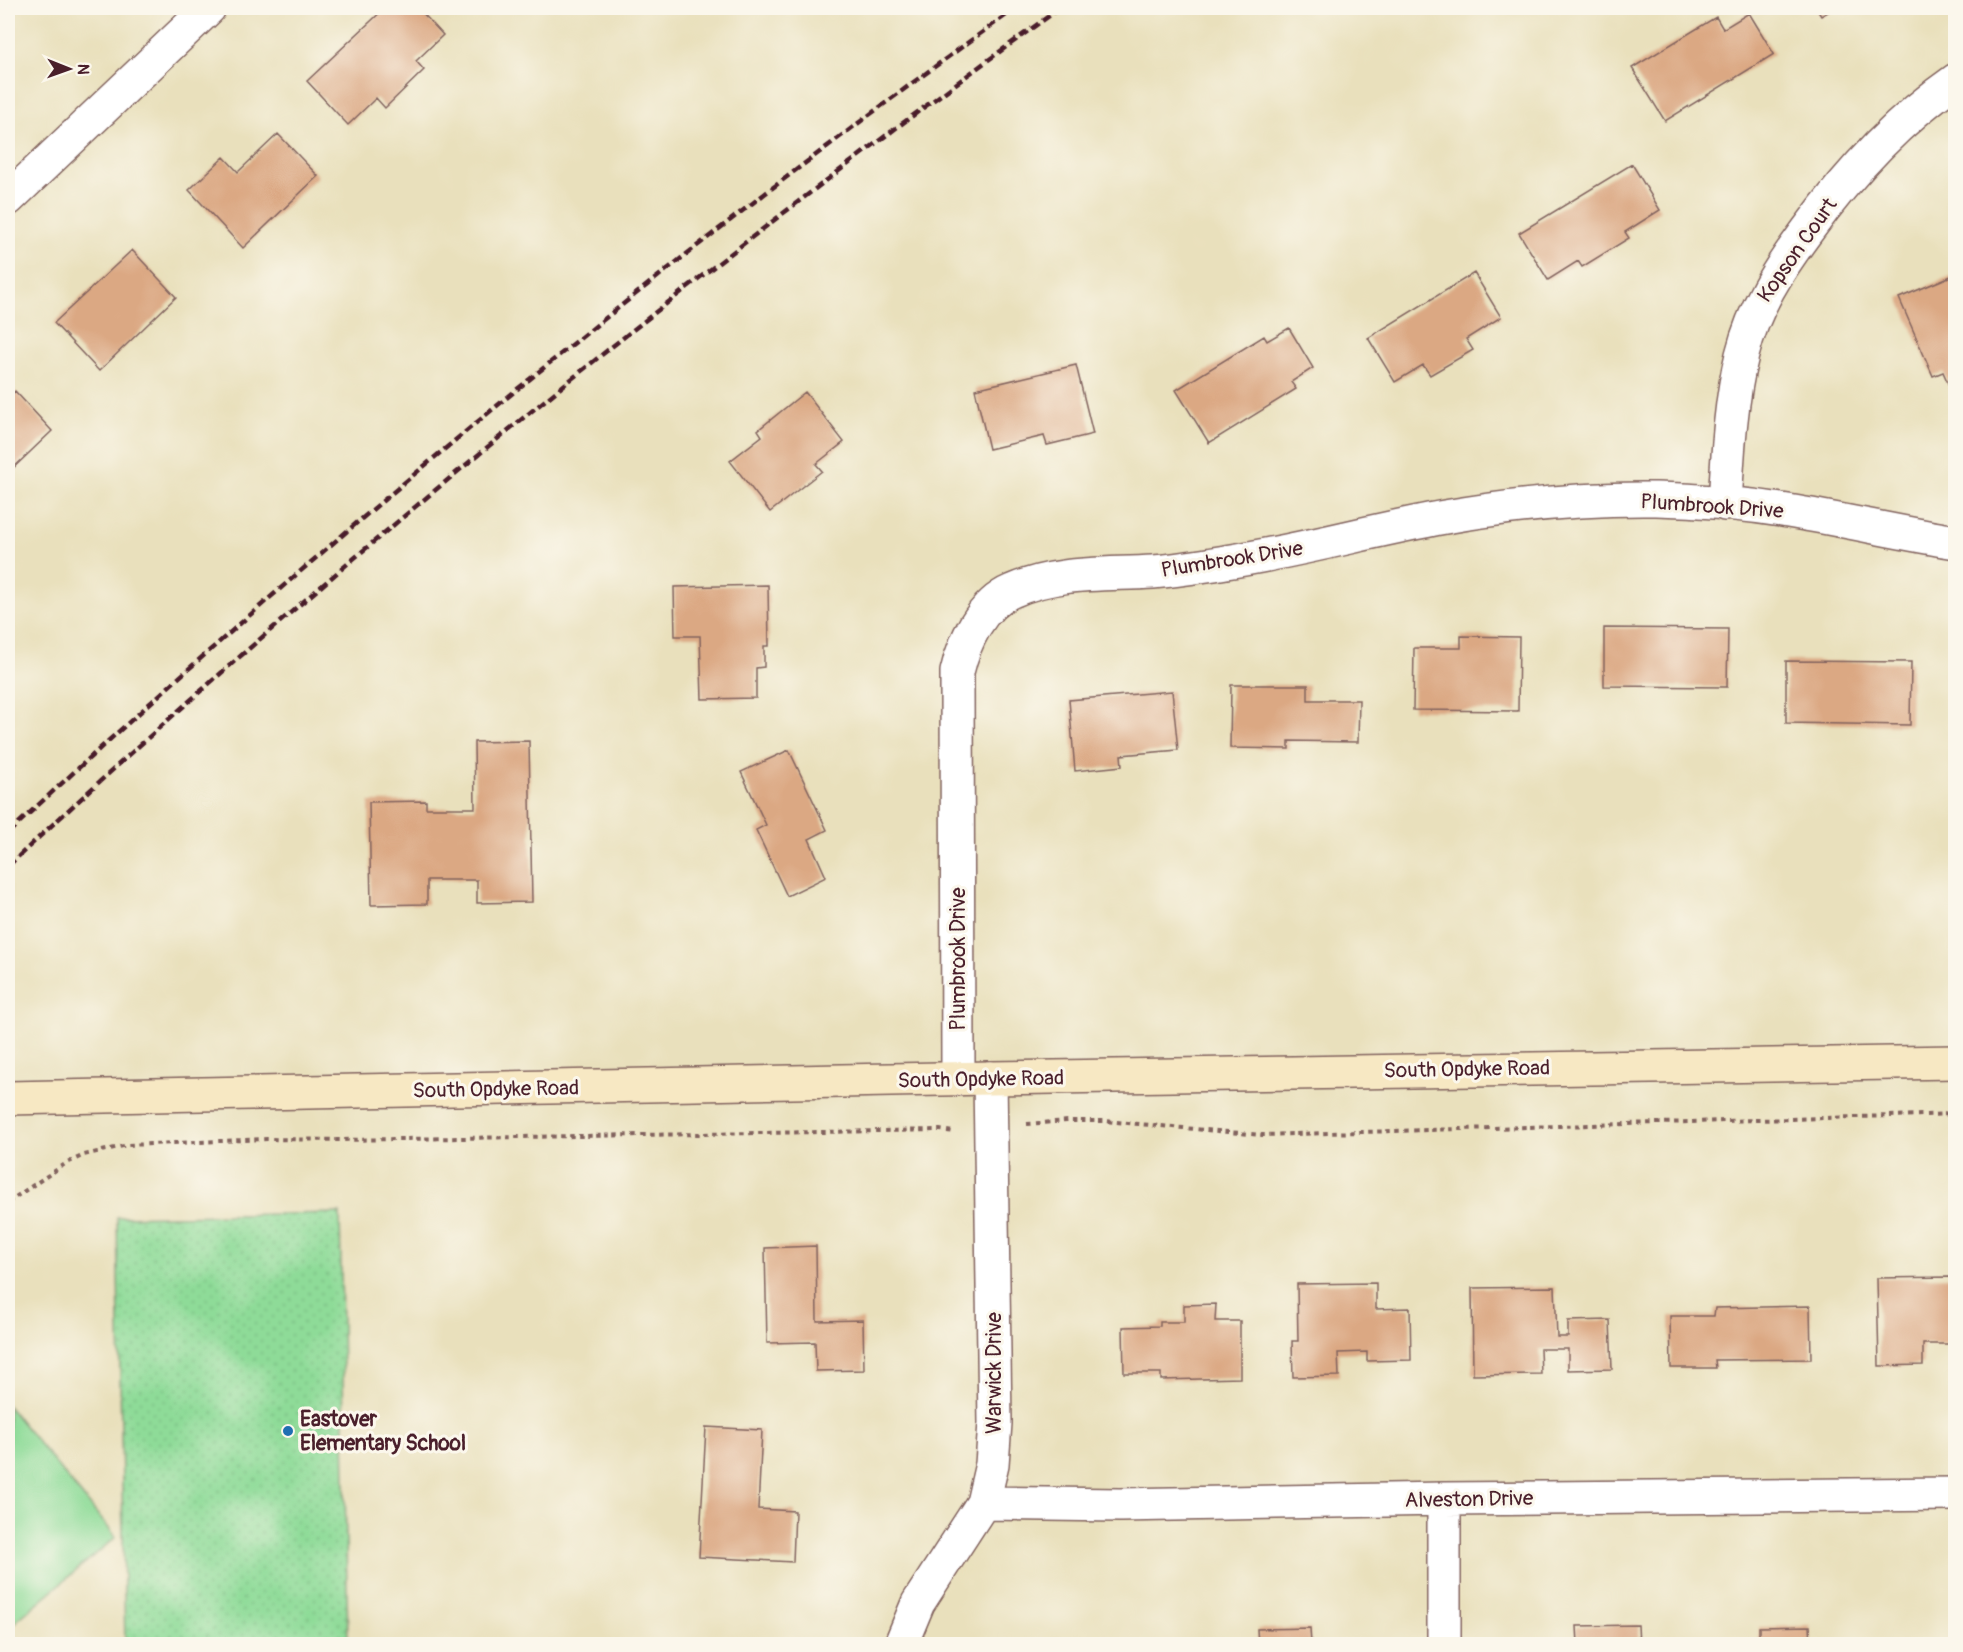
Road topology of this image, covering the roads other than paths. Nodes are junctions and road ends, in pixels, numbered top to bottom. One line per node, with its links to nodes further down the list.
1 (209, 8): 3 (street)
2 (1956, 80): 4 (street, Kopson Court)
3 (8, 199)
4 (1725, 504): 5 (street, Plumbrook Drive); 8 (street, Plumbrook Drive)
5 (1956, 542)
6 (1956, 1062): 7 (main road, South Opdyke Road)
7 (990, 1078): 8 (main road, South Opdyke Road); 12 (street, Warwick Drive)
8 (958, 1079): 9 (main road, South Opdyke Road)
9 (8, 1098)
10 (1956, 1494): 11 (street, Alveston Drive)
11 (1444, 1499): 12 (street, Alveston Drive); 14 (street)
12 (983, 1503): 13 (street, Warwick Drive)
13 (901, 1644)
14 (1444, 1644)

